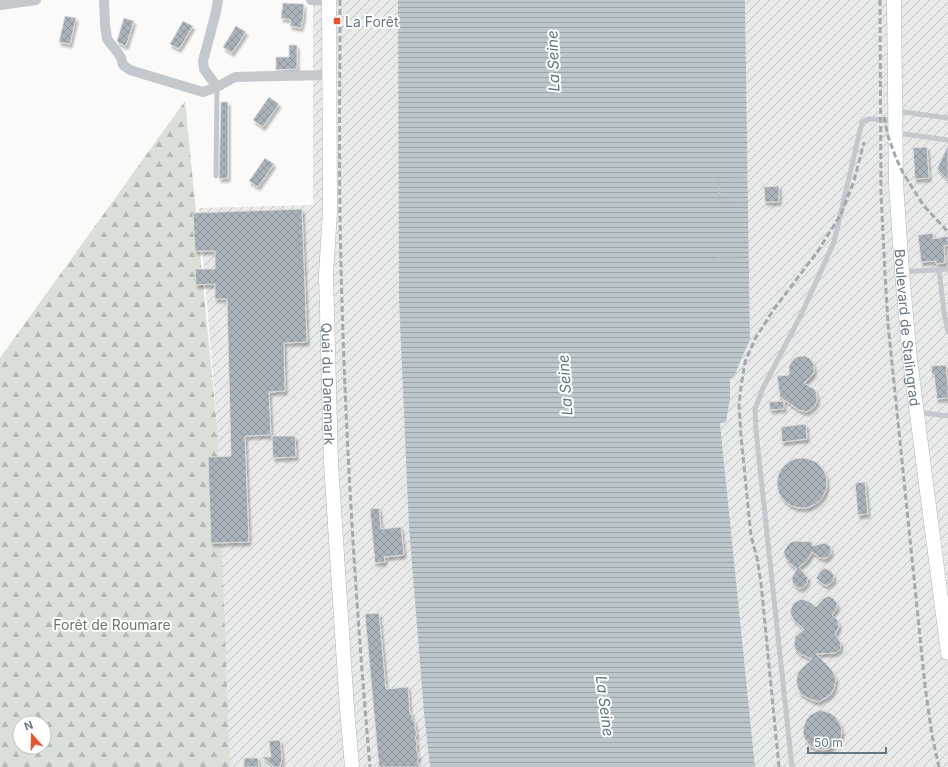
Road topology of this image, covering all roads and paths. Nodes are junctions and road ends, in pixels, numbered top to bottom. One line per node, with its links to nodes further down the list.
1 (36, 0): 7 (street)
2 (104, 0): 11 (street)
3 (218, 0): 11 (street)
4 (311, 0): 5 (street)
5 (329, 0): 10 (main road, Quai du Danemark)
6 (894, 0): 13 (main road, Boulevard de Stalingrad)
7 (0, 5)
8 (719, 24): 9 (path)
9 (745, 24)
10 (329, 75): 11 (street); 28 (main road, Quai du Danemark)
11 (217, 88): 15 (lane)
12 (948, 118): 13 (lane)
13 (895, 121): 14 (lane); 22 (main road, Boulevard de Stalingrad); 29 (lane)
14 (948, 140)
15 (216, 176)
16 (747, 178): 17 (path)
17 (748, 205)
18 (749, 256): 19 (path)
19 (718, 258)
20 (948, 269): 21 (lane)
21 (939, 270): 22 (lane); 23 (lane)
22 (902, 272): 24 (main road, Boulevard de Stalingrad)
23 (948, 332)
24 (916, 412): 25 (lane); 26 (main road, Boulevard de Stalingrad)
25 (948, 416)
26 (947, 631): 27 (main road, Boulevard de Stalingrad)
27 (948, 653)
28 (352, 767)
29 (792, 767)

